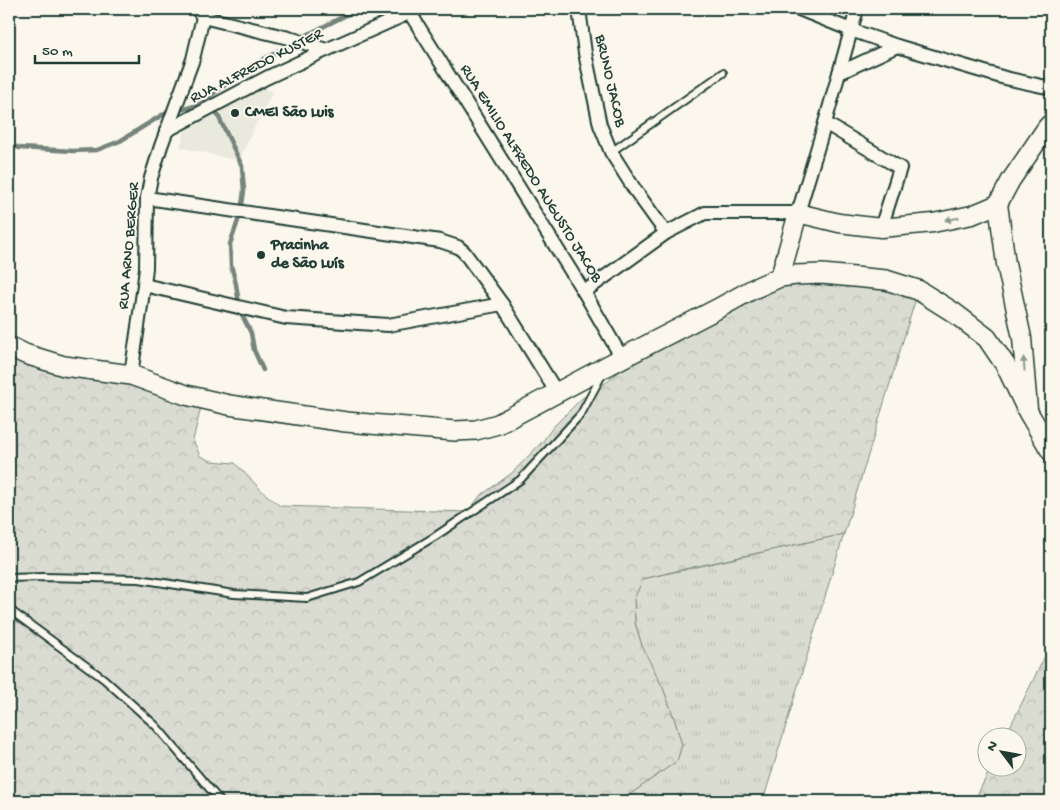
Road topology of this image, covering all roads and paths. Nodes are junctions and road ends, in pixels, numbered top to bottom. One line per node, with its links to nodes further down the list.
1 (578, 9): 15 (street, BRUNO JACOB)
2 (799, 9): 6 (street)
3 (857, 9): 6 (street)
4 (412, 10): 8 (street, RUA ALFREDO KUSTER); 23 (street, RUA EMILIO ALFREDO AUGUSTO JACOB)
5 (200, 13): 8 (street); 14 (street, RUA ARNO BERGER)
6 (851, 30): 7 (street); 10 (street)
7 (897, 46): 10 (street); 11 (street)
8 (326, 50): 14 (street, RUA ALFREDO KUSTER)
9 (723, 73): 15 (lane)
10 (839, 73): 12 (street)
11 (1051, 88)
12 (825, 123): 18 (street); 19 (street)
13 (1051, 123): 17 (street)
14 (166, 131): 16 (street, RUA ARNO BERGER)
15 (611, 152): 20 (street, BRUNO JACOB)
16 (148, 198): 22 (street, RUA ARNO BERGER); 24 (street)
17 (998, 204): 19 (street, one-way to 19); 29 (street, one-way to 17)
18 (798, 212): 19 (street); 20 (street); 21 (street)
19 (881, 228)
20 (666, 233): 23 (street)
21 (780, 277): 26 (main road); 29 (main road)
22 (144, 285): 24 (street); 27 (street, RUA ARNO BERGER)
23 (584, 292): 26 (street, RUA EMILIO ALFREDO AUGUSTO JACOB)
24 (502, 304): 28 (street)
25 (9, 346): 27 (main road)
26 (614, 362): 28 (main road); 31 (lane)
27 (131, 375): 28 (main road)
28 (556, 394)
29 (1028, 412): 30 (main road)
30 (1051, 451)
31 (9, 578)
32 (9, 608): 33 (lane)
33 (220, 801)

